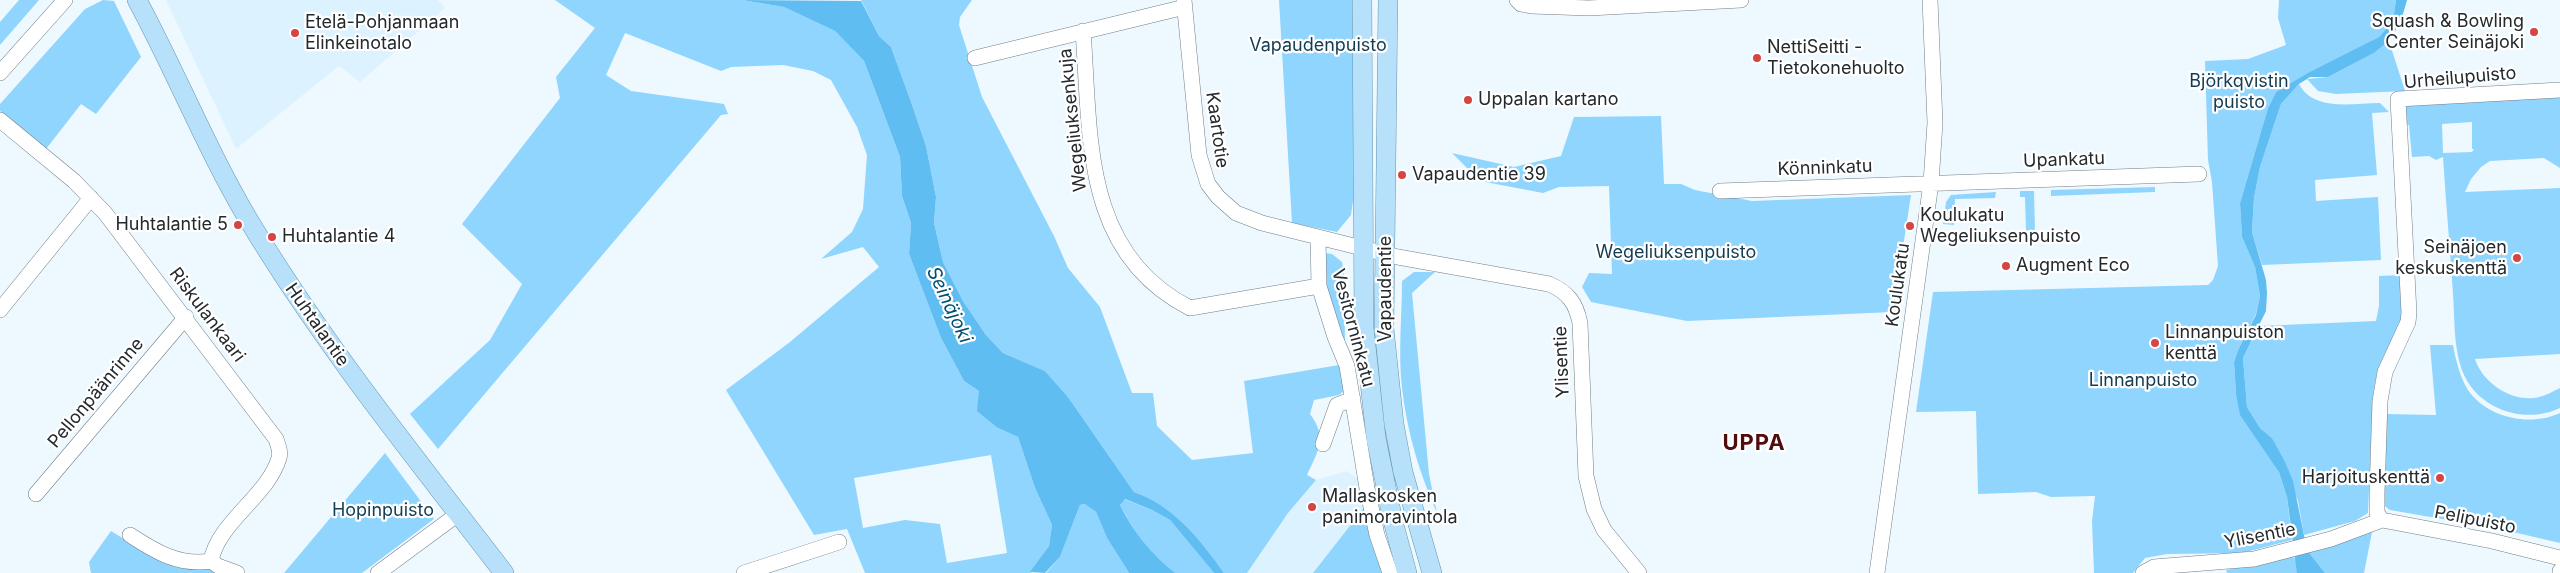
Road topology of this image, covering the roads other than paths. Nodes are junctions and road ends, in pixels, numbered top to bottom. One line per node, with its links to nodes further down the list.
1 (65, 0): 13 (street)
2 (137, 0): 11 (main road, Huhtalantie)
3 (148, 0): 11 (main road, Huhtalantie)
4 (1362, 0): 21 (main road, Vapaudentie)
5 (1388, 0): 22 (main road, Vapaudentie)
6 (1517, 0): 7 (street)
7 (1741, 0)
8 (1930, 0): 17 (street, Koulukatu)
9 (1184, 3): 10 (street); 20 (street, Kaartotie)
10 (1083, 30): 12 (street); 23 (street, Wegeliuksenkuja)
11 (166, 54): 29 (main road, Huhtalantie)
12 (975, 58)
13 (0, 73)
14 (2560, 90): 30 (street, Urheilupuisto)
15 (0, 120): 19 (street, Riskulankaari)
16 (2199, 174): 17 (street, Upankatu)
17 (1931, 183): 18 (street, Könninkatu); 43 (street, Koulukatu)
18 (1720, 191)
19 (91, 198): 24 (street); 25 (street, Riskulankaari)
20 (1318, 237): 21 (street, Kaartotie); 23 (street, Vesitorninkatu)
21 (1362, 247): 22 (street, Ylisentie); 40 (main road, Vapaudentie)
22 (1386, 254): 41 (main road, Vapaudentie); 42 (street, Ylisentie)
23 (1319, 286): 26 (street, Vesitorninkatu)
24 (0, 310)
25 (186, 317): 28 (street, Pellonpäänrinne); 34 (street, Riskulankaari)
26 (1353, 399): 27 (street); 39 (street, Vesitorninkatu)
27 (1323, 444)
28 (36, 494)
29 (458, 514): 36 (street); 37 (main road, Huhtalantie)
30 (2382, 520): 33 (street, Pelipuisto); 44 (street, Ylisentie)
31 (130, 535): 34 (street)
32 (839, 542): 38 (street)
33 (2560, 558)
34 (211, 561): 35 (street)
35 (237, 573)
36 (378, 573)
37 (504, 573)
38 (744, 573)
39 (1390, 573)
40 (1407, 573)
41 (1432, 573)
42 (1639, 573)
43 (1877, 573)
44 (2143, 573)

